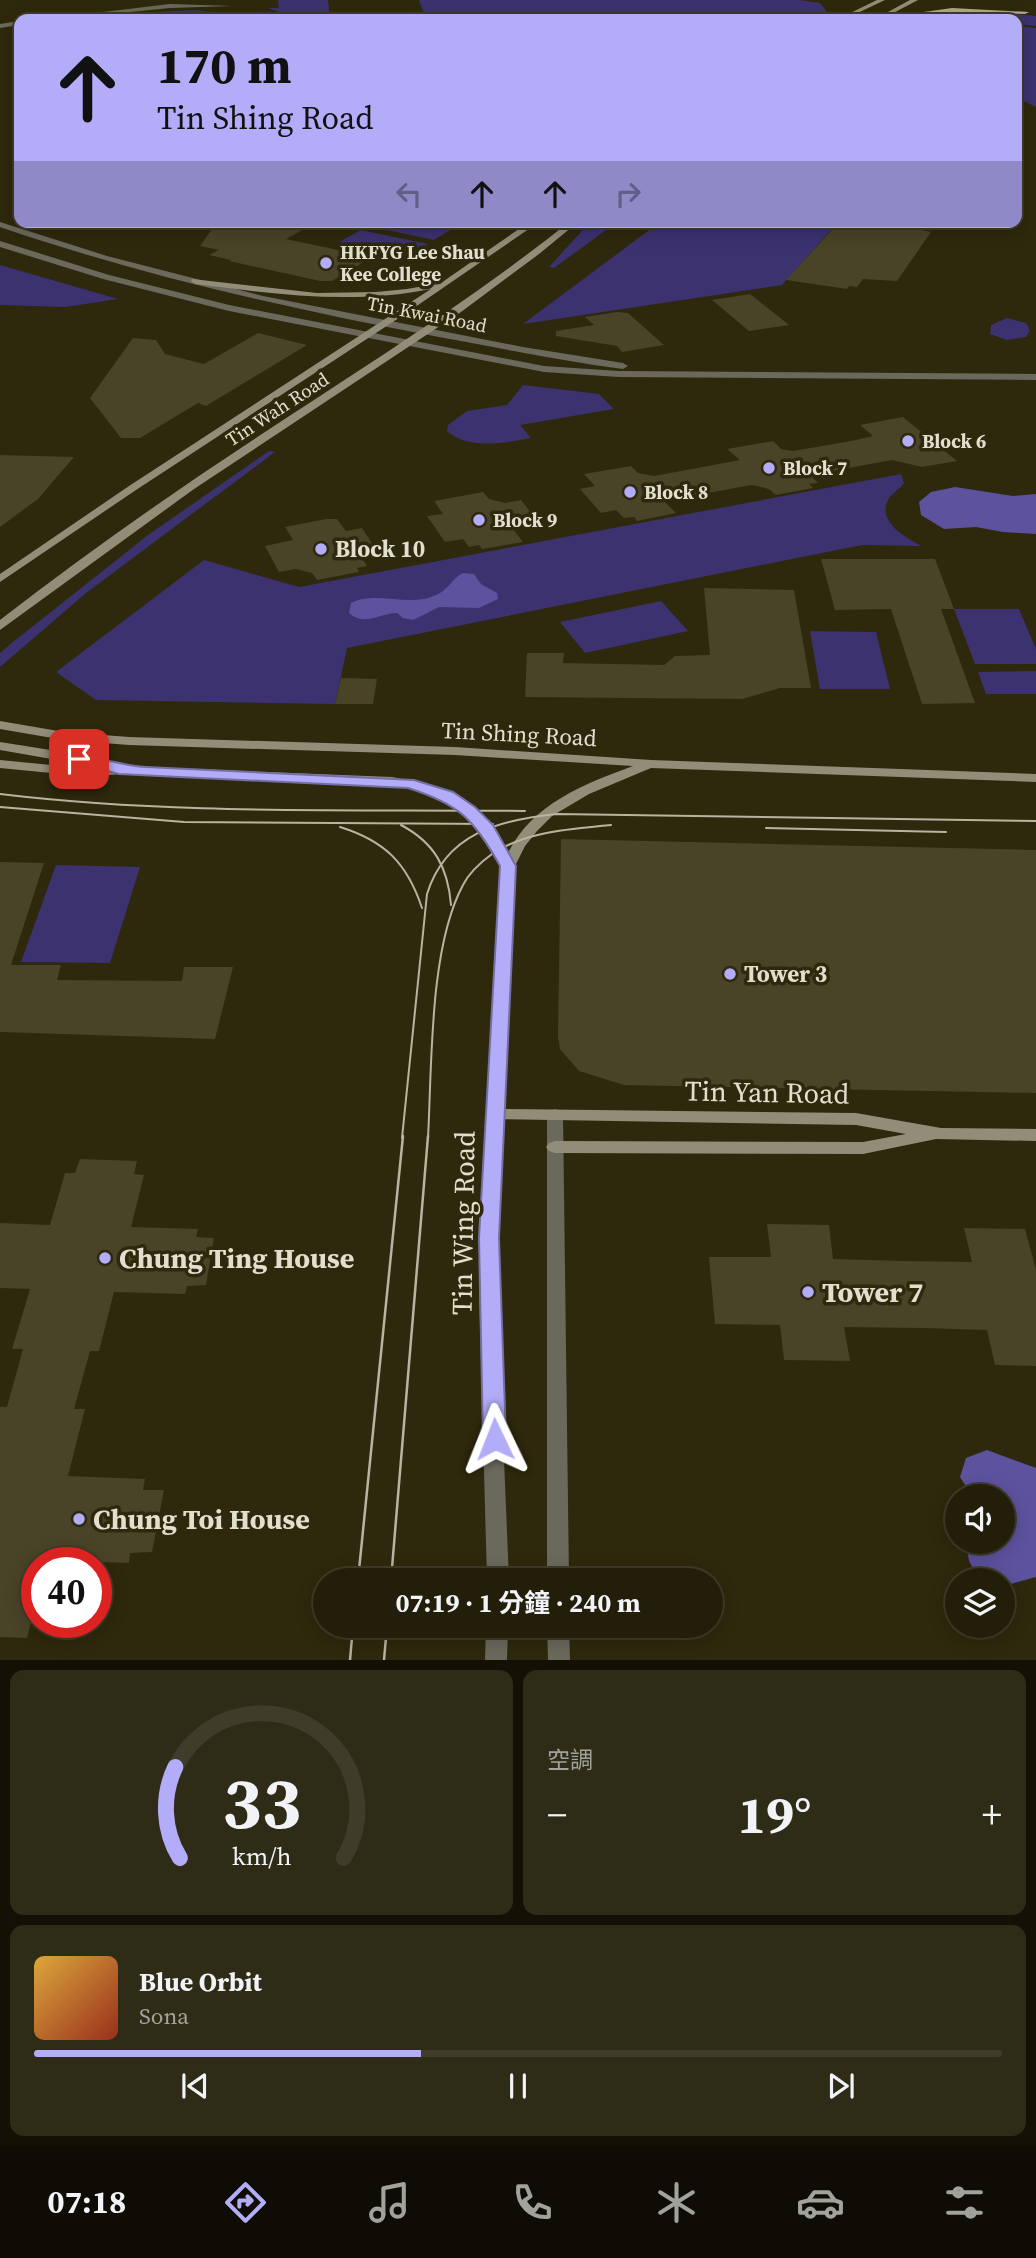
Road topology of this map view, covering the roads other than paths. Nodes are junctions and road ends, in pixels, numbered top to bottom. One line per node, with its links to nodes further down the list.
1 (882, 0): 10 (main road)
2 (915, 0): 11 (main road)
3 (976, 0): 6 (main road)
4 (938, 1): 7 (main road)
5 (230, 6): 9 (street)
6 (1036, 8)
7 (1026, 12): 8 (main road); 12 (main road)
8 (1036, 13)
9 (94, 14)
10 (852, 14)
11 (888, 14)
12 (919, 14)
13 (0, 224): 17 (street, Tin Kwai Road)
14 (526, 228): 18 (main road, Tin Wah Road)
15 (567, 228): 20 (main road, Tin Wah Road)
16 (0, 244): 21 (street, Tin Kwai Road)
17 (195, 281): 18 (main road); 19 (street, Tin Kwai Road)
18 (450, 282): 19 (main road, Tin Wah Road)
19 (386, 324): 20 (street, Tin Kwai Road); 21 (main road, Tin Wah Road)
20 (429, 332): 22 (main road, Tin Wah Road); 23 (street, Tin Kwai Road)
21 (368, 336): 22 (street, Tin Kwai Road); 25 (main road, Tin Wah Road)
22 (411, 344): 23 (street, Tin Kwai Road); 26 (main road, Tin Wah Road)
23 (690, 373): 24 (street, Tin Kwai Road)
24 (1036, 377)
25 (0, 579)
26 (0, 626)
27 (0, 725): 30 (main road, Tin Shing Road)
28 (0, 746): 31 (main road)
29 (0, 764): 31 (main road)
30 (651, 764): 32 (main road, Tin Shing Road); 33 (main road, Tin Wing Road)
31 (119, 770): 33 (main road)
32 (1036, 778)
33 (508, 866): 34 (main road, Tin Wing Road)
34 (495, 1115): 35 (main road, Tin Yan Road); 39 (street, Tin Wing Road)
35 (555, 1115): 36 (main road, Tin Yan Road); 38 (street)
36 (941, 1134): 37 (main road, Tin Yan Road); 38 (main road)
37 (1036, 1135)
38 (555, 1147): 40 (street)
39 (498, 1568)
40 (558, 1568)
41 (497, 1638): 43 (street)
42 (558, 1638): 44 (street)
43 (496, 1660)
44 (559, 1660)

